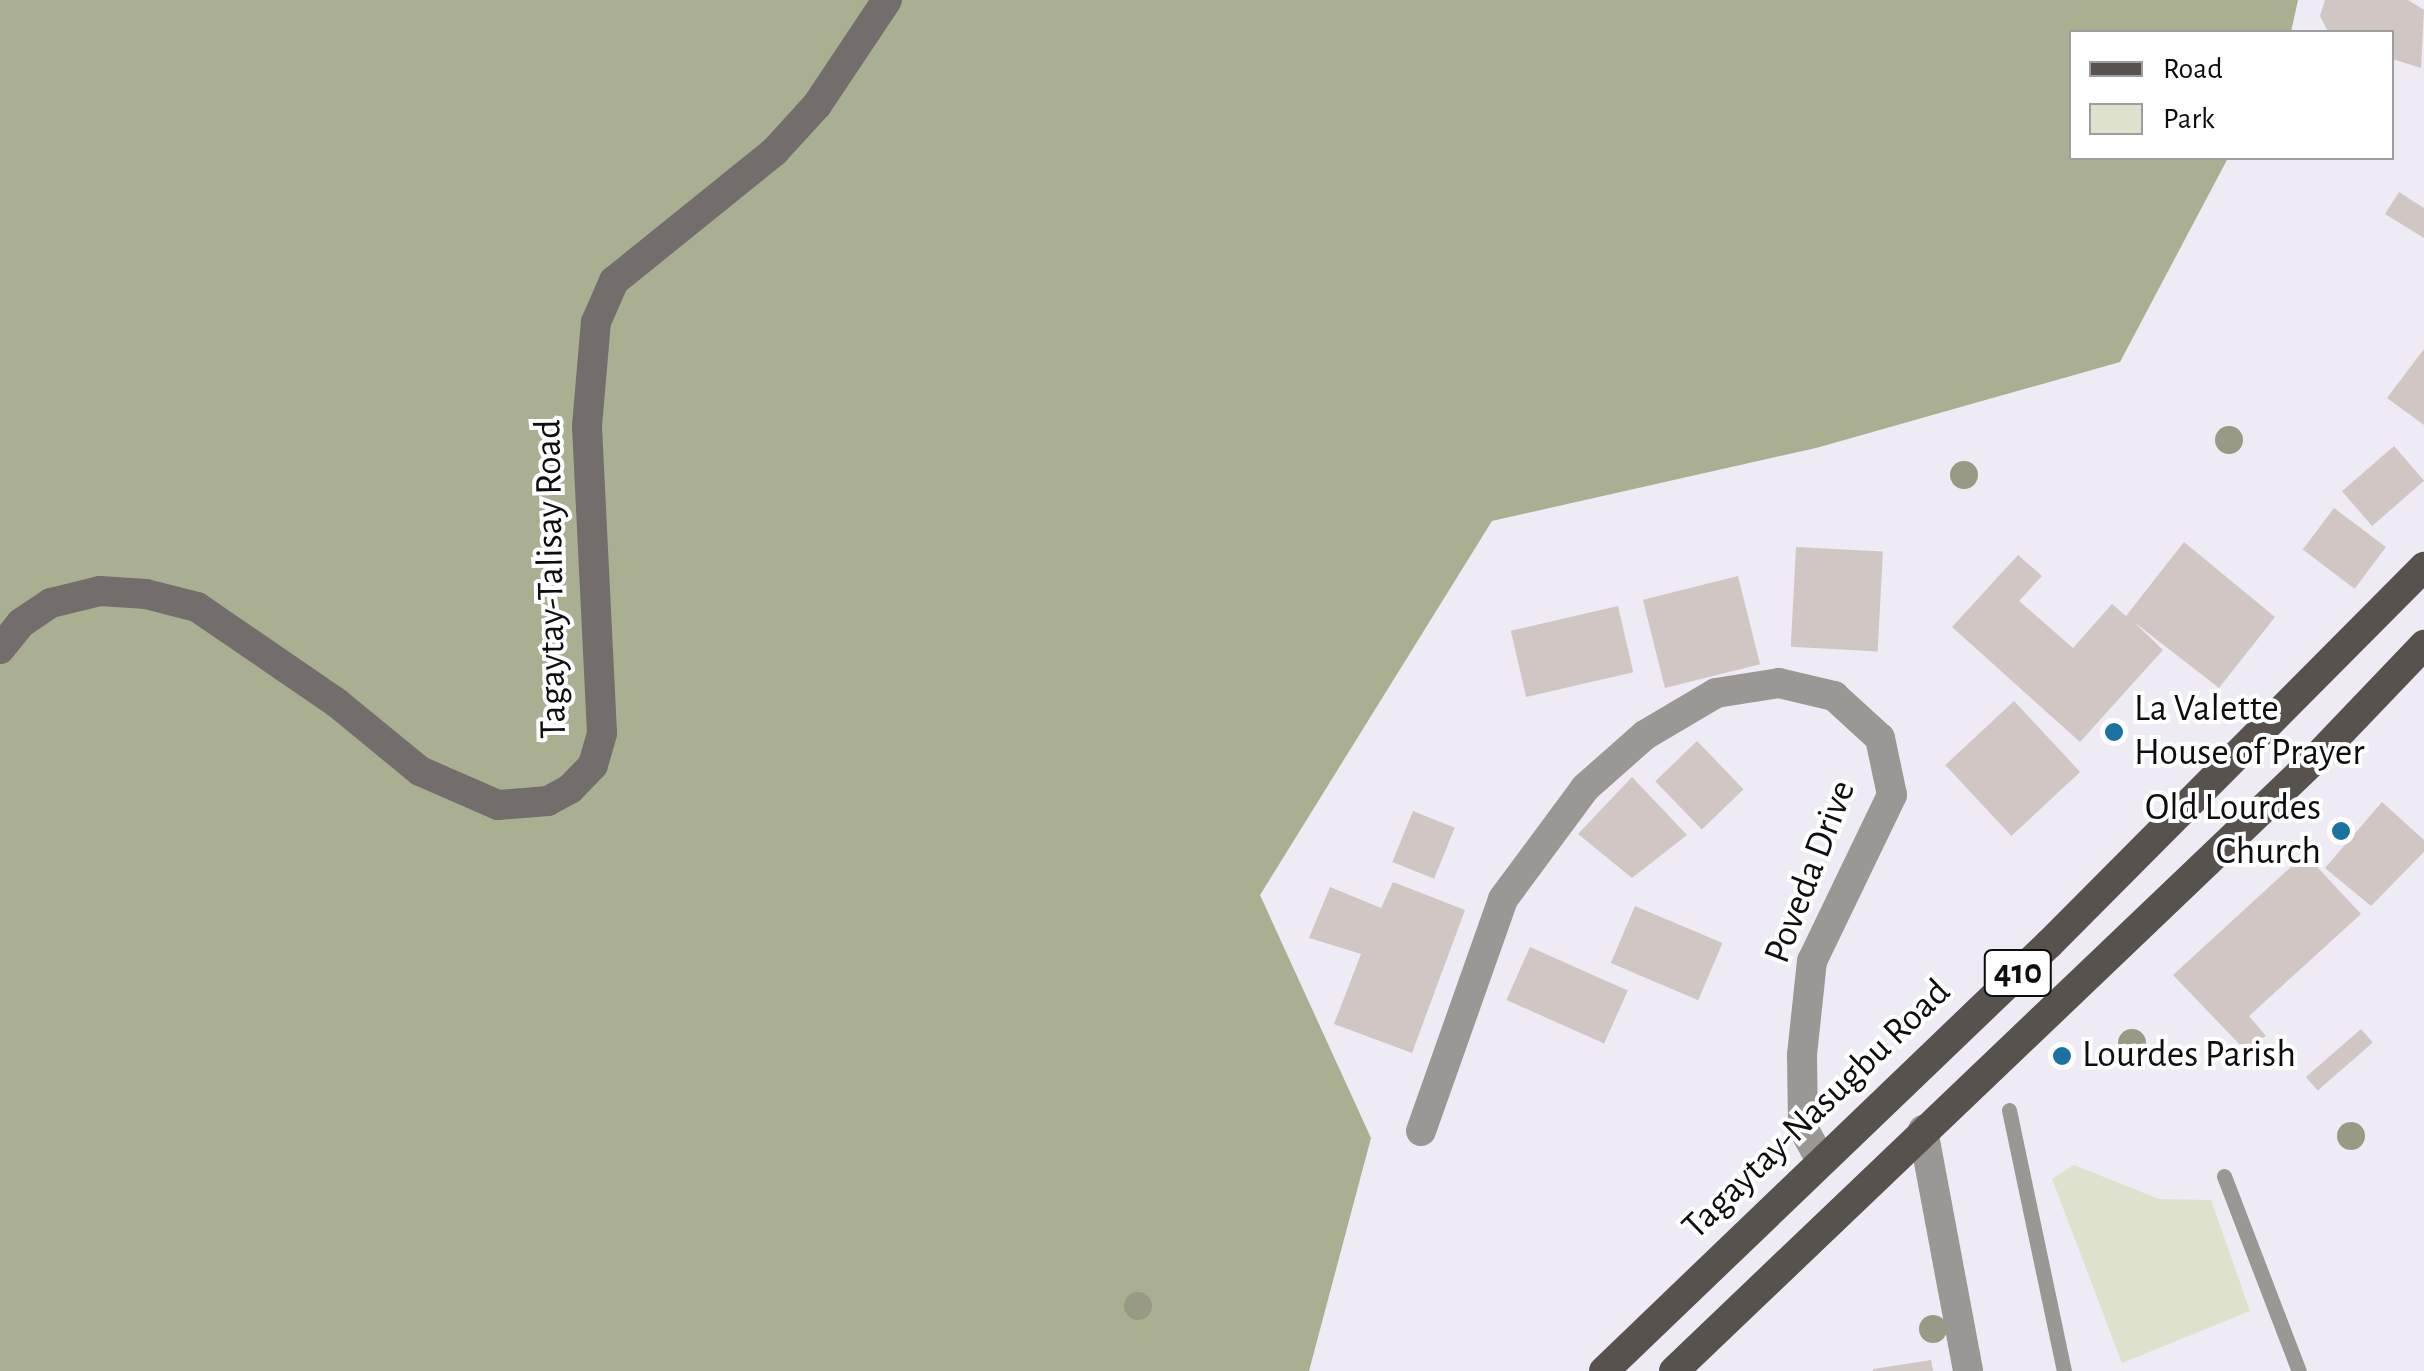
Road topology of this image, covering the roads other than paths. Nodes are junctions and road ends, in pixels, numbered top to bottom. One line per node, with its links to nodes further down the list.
1 (887, 0): 4 (main road, Tagaytay-Talisay Road)
2 (2424, 567): 8 (main road, Tagaytay-Nasugbu Road / 410)
3 (2424, 645): 6 (main road, 410)
4 (0, 649)
5 (2009, 1110): 13 (lane)
6 (1923, 1130): 11 (main road, 410); 12 (street)
7 (1421, 1131): 8 (street, Poveda Drive)
8 (1821, 1160): 10 (main road, Tagaytay-Nasugbu Road / 410)
9 (2224, 1176): 14 (lane)
10 (1604, 1371)
11 (1674, 1371)
12 (1968, 1371)
13 (2064, 1371)
14 (2299, 1371)

